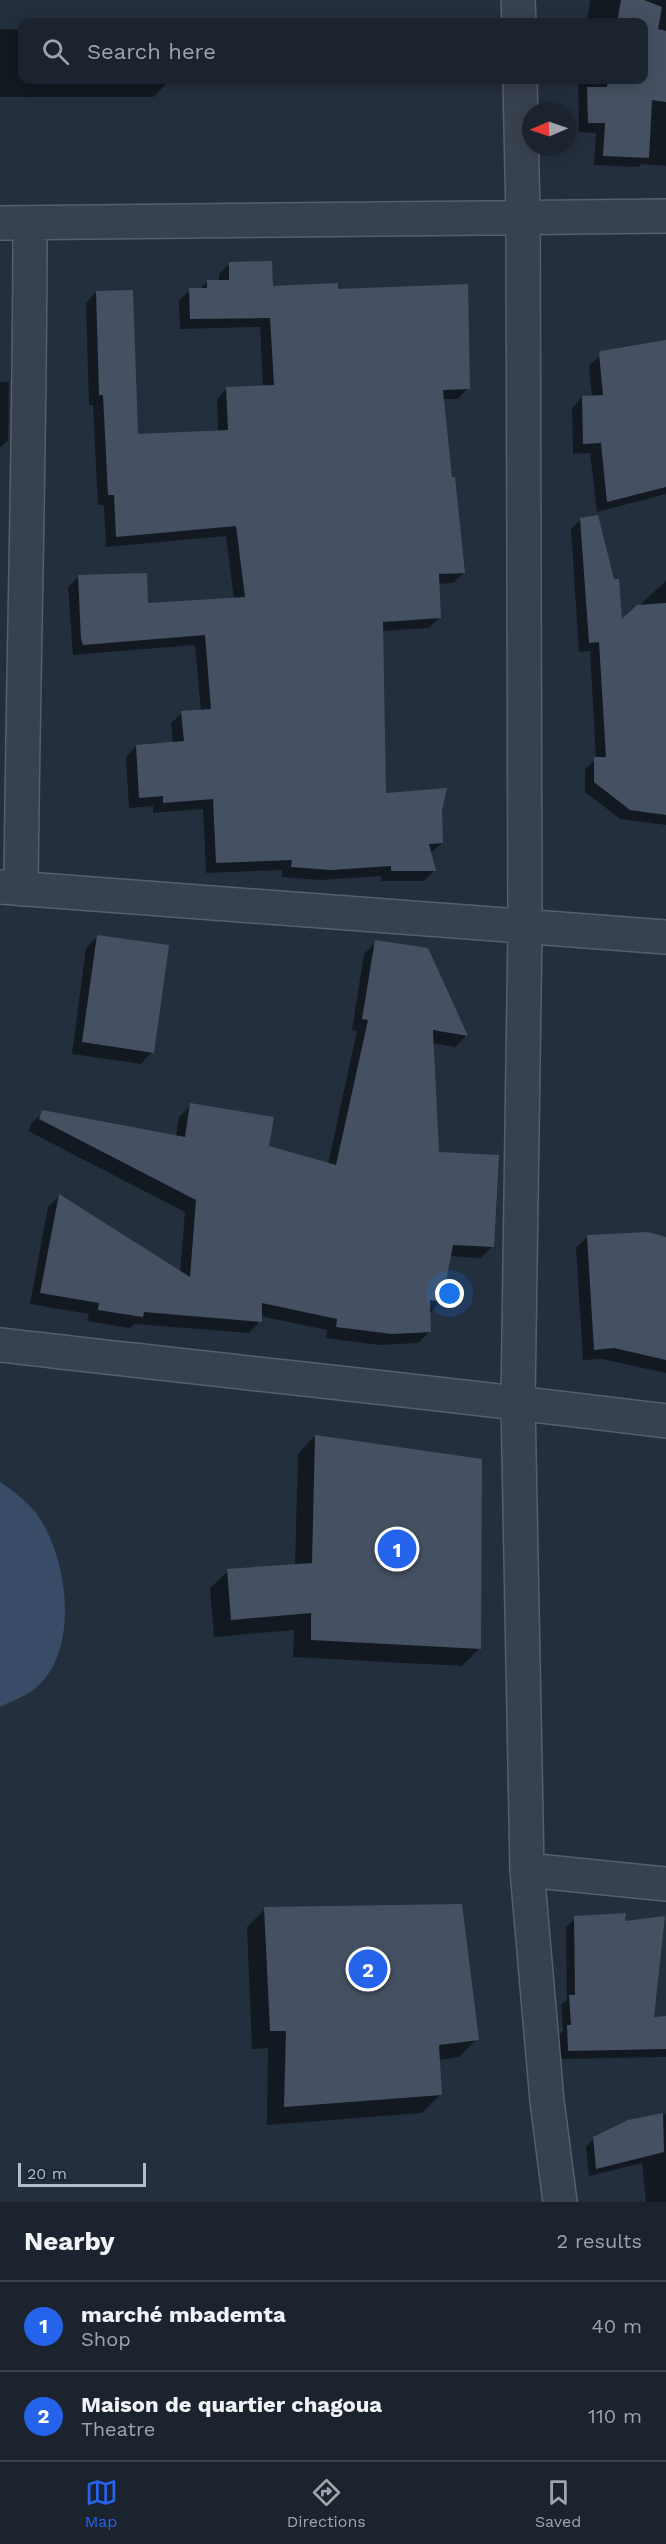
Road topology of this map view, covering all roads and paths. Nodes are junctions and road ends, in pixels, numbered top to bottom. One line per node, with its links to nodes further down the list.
1 (518, 0): 2 (street)
2 (519, 18)
3 (520, 84): 5 (street)
4 (666, 216): 5 (street)
5 (523, 217): 6 (street); 8 (street)
6 (15, 223): 7 (street)
7 (11, 888): 8 (street)
8 (525, 927): 9 (street); 11 (street)
9 (666, 937)
10 (0, 1345): 11 (street)
11 (518, 1402): 12 (street); 13 (street)
12 (666, 1421)
13 (527, 1870): 14 (street); 15 (street)
14 (666, 1884)
15 (560, 2202)

